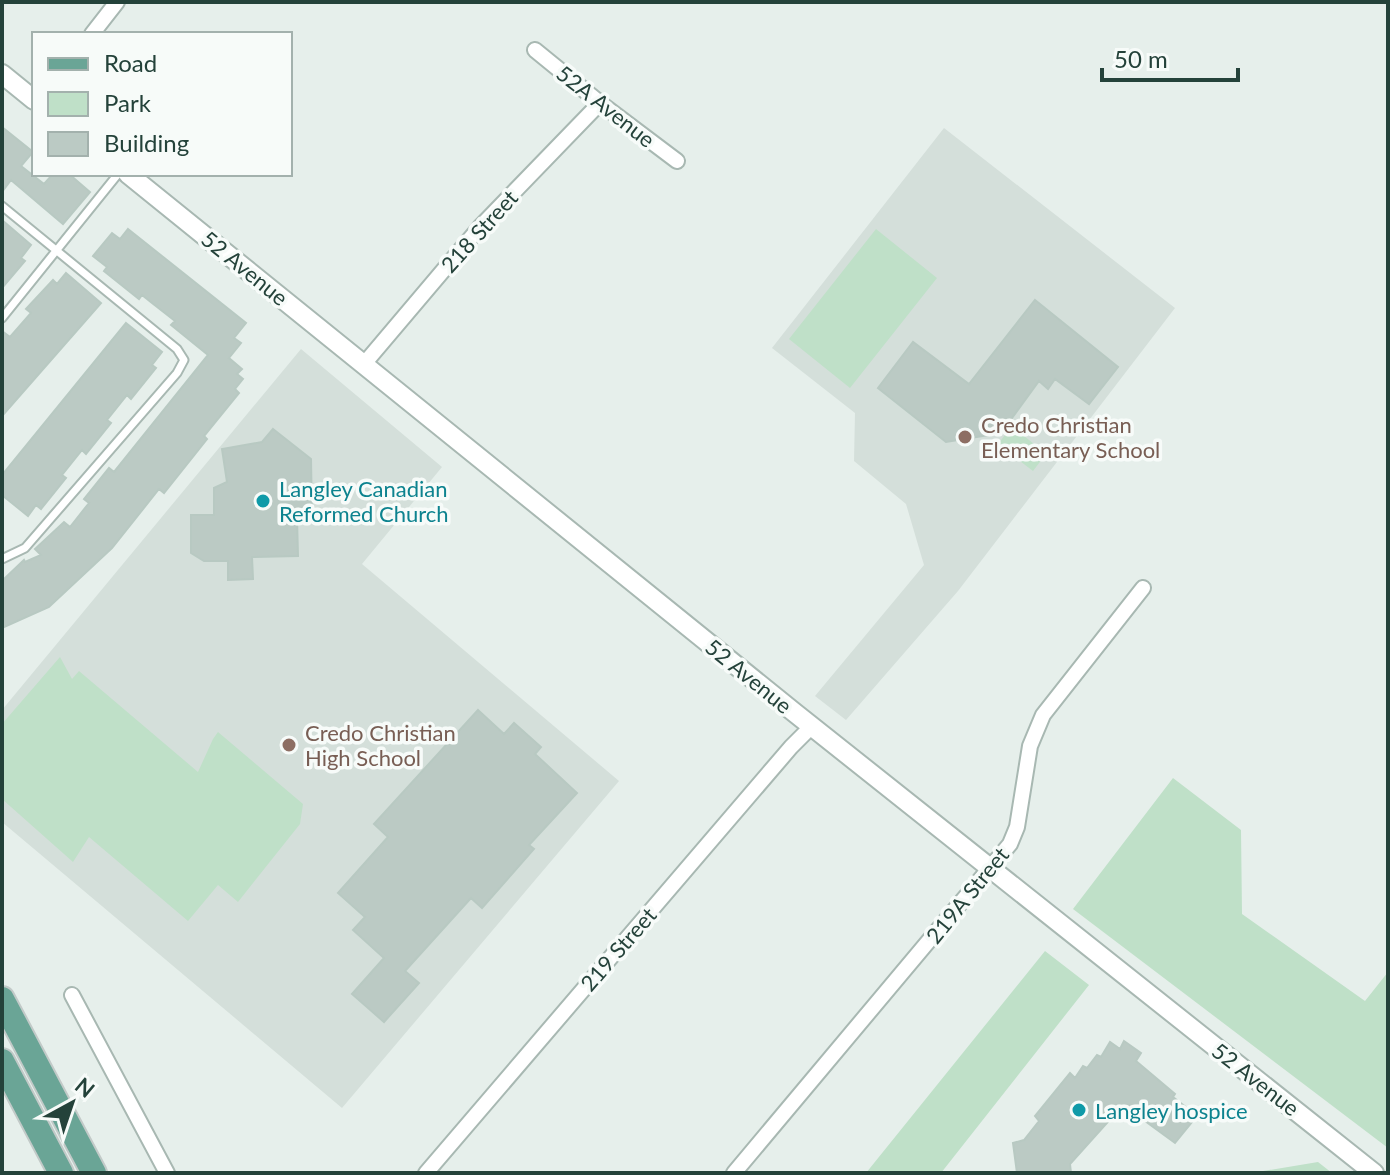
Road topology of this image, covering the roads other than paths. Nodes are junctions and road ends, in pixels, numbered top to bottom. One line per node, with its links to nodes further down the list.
1 (117, 2): 2 (street)
2 (94, 32)
3 (535, 50): 6 (street, 52A Avenue)
4 (2, 74): 5 (street)
5 (32, 98)
6 (600, 103): 7 (street, 52A Avenue); 13 (street, 218 Street)
7 (677, 161)
8 (116, 176): 11 (lane)
9 (130, 176): 13 (street, 52 Avenue)
10 (2, 206): 11 (lane)
11 (58, 250): 12 (lane); 14 (lane)
12 (2, 318)
13 (364, 364): 16 (street, 52 Avenue)
14 (2, 559)
15 (1143, 588): 17 (street, 219A Street)
16 (812, 726): 17 (street, 52 Avenue); 24 (street, 219 Street)
17 (991, 868): 25 (street, 219A Street); 26 (street, 52 Avenue)
18 (72, 995): 23 (street)
19 (2, 999): 22 (main road)
20 (2, 1061): 21 (main road)
21 (61, 1173)
22 (94, 1173)
23 (167, 1173)
24 (426, 1173)
25 (734, 1173)
26 (1374, 1173)

